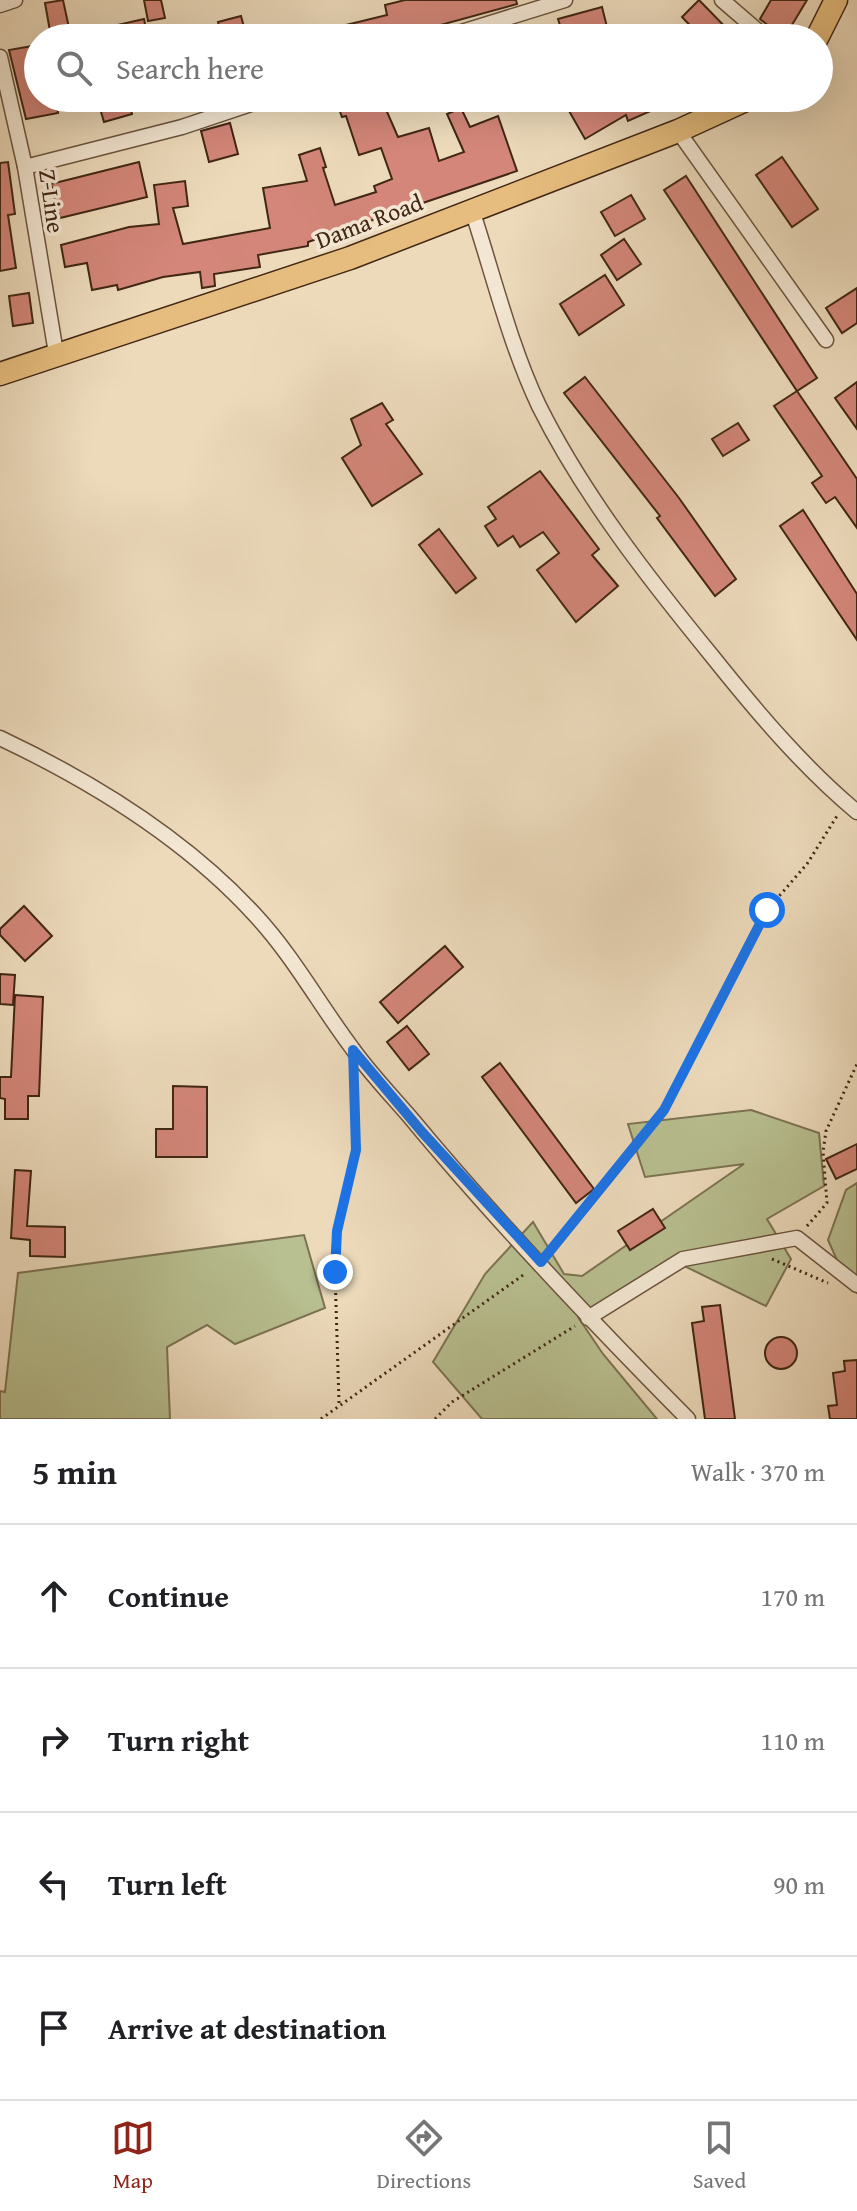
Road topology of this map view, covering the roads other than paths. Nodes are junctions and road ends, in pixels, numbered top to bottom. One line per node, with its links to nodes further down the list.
1 (15, 0): 5 (street)
2 (565, 0): 6 (street)
3 (722, 0): 7 (street)
4 (836, 0): 8 (highway)
5 (0, 5)
6 (487, 24)
7 (750, 24)
8 (824, 24)
9 (0, 57): 13 (street, Z-Line)
10 (228, 112): 13 (street)
11 (719, 112): 12 (highway, Dama Road)
12 (678, 131): 14 (highway, Dama Road); 15 (street)
13 (25, 167): 16 (street, Z-Line)
14 (472, 210): 16 (highway, Dama Road); 19 (street)
15 (826, 340)
16 (56, 353): 17 (highway, Dama Road)
17 (0, 374)
18 (0, 738): 21 (street)
19 (852, 808)
20 (857, 1285): 21 (street)
21 (588, 1318): 22 (street)
22 (688, 1419)

